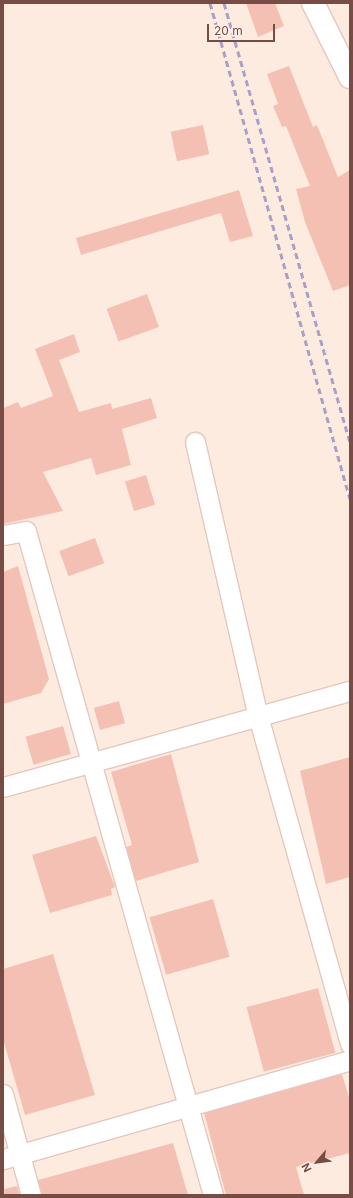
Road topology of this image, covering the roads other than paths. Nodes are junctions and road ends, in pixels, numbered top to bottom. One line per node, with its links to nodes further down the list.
1 (312, 3): 2 (street)
2 (350, 77)
3 (195, 442): 6 (street)
4 (3, 535): 7 (street)
5 (350, 691): 6 (street)
6 (258, 716): 7 (street); 9 (street)
7 (91, 763): 8 (street); 12 (street)
8 (3, 787)
9 (350, 1044)
10 (350, 1060): 12 (street)
11 (3, 1094): 13 (street)
12 (188, 1106): 13 (street); 15 (street)
13 (12, 1157): 14 (street)
14 (31, 1195)
15 (213, 1195)

